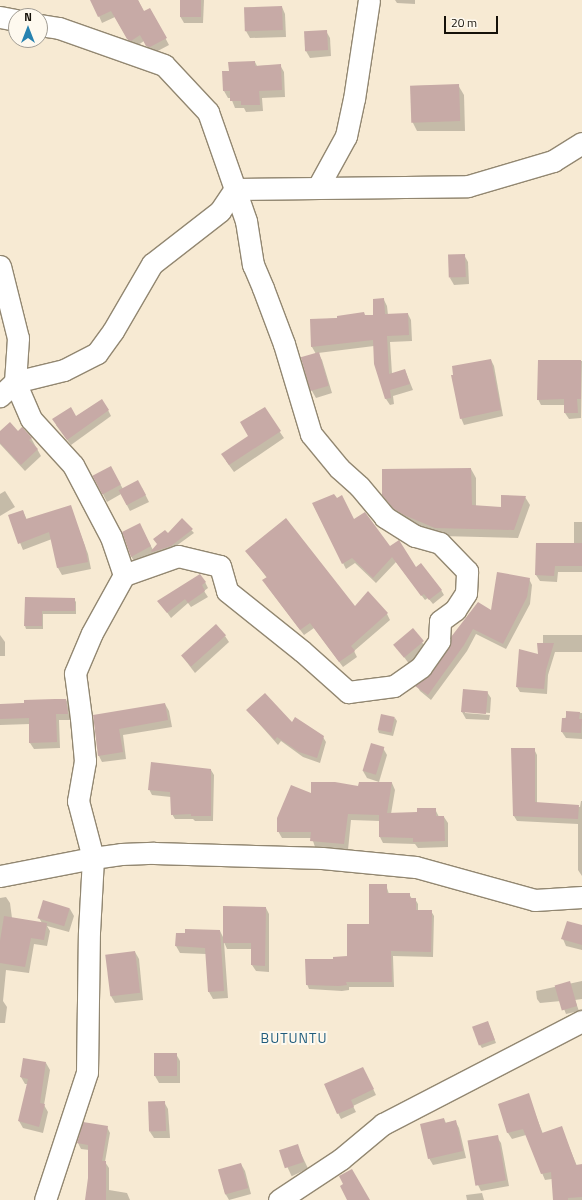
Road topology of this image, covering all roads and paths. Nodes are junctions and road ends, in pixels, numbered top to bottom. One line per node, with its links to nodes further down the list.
1 (369, 0): 4 (street)
2 (48, 26): 5 (street)
3 (582, 143): 4 (street)
4 (318, 187): 5 (street)
5 (235, 189): 7 (street); 9 (street)
6 (0, 266): 7 (street)
7 (15, 382): 8 (street); 9 (street)
8 (0, 396)
9 (124, 575): 10 (street)
10 (93, 858): 11 (street); 12 (street); 14 (street)
11 (0, 876)
12 (582, 897)
13 (582, 1021): 15 (street)
14 (45, 1200)
15 (279, 1200)

